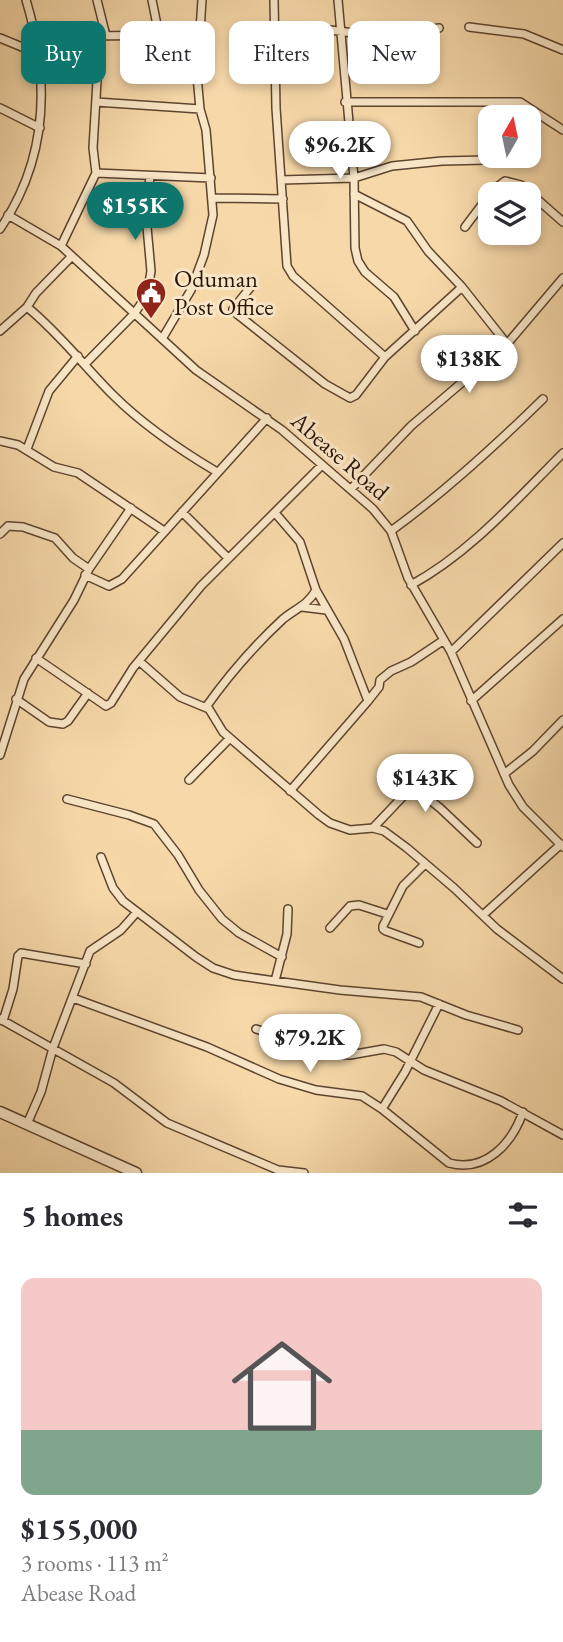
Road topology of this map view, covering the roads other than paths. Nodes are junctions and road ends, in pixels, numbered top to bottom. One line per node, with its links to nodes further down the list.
1 (26, 0): 7 (street)
2 (97, 0): 8 (street)
3 (152, 0): 9 (street)
4 (202, 0): 10 (street)
5 (274, 0): 11 (street)
6 (338, 0): 13 (street)
7 (32, 21)
8 (102, 21)
9 (156, 21)
10 (200, 21)
11 (273, 21)
12 (469, 27): 20 (street)
13 (340, 30): 14 (street); 15 (street); 26 (street)
14 (334, 31)
15 (348, 32)
16 (106, 36): 17 (street)
17 (120, 36)
18 (0, 38): 19 (street)
19 (21, 47)
20 (563, 50)
21 (41, 84): 29 (street)
22 (97, 84): 25 (street)
23 (198, 84): 28 (street)
24 (276, 84): 36 (street)
25 (96, 102): 28 (street); 32 (street)
26 (345, 102): 30 (street); 35 (street)
27 (0, 108): 29 (street)
28 (200, 109): 34 (street)
29 (40, 128): 40 (street)
30 (563, 130)
31 (478, 160): 35 (street)
32 (96, 173): 33 (street); 44 (street)
33 (150, 176): 34 (street); 50 (street)
34 (211, 178): 38 (street)
35 (354, 178): 36 (street); 37 (street)
36 (281, 180): 39 (street)
37 (354, 194): 48 (street); 52 (street)
38 (213, 198): 39 (street); 53 (street)
39 (283, 199): 56 (street)
40 (8, 215): 43 (street); 44 (street, Abease Road)
41 (563, 222): 42 (street)
42 (466, 227)
43 (0, 229)
44 (61, 246): 45 (street, Abease Road)
45 (72, 256): 49 (street); 50 (street, Abease Road)
46 (563, 278): 54 (street)
47 (253, 285): 56 (street)
48 (462, 287): 52 (street); 54 (street)
49 (27, 307): 51 (street); 55 (street)
50 (134, 314): 53 (street, Abease Road); 57 (street)
51 (0, 331)
52 (415, 331): 56 (street)
53 (162, 339): 59 (street, Abease Road)
54 (507, 344): 65 (street)
55 (78, 356): 57 (street); 61 (street)
56 (385, 357)
57 (85, 364): 64 (street)
58 (543, 399): 70 (street)
59 (267, 418): 63 (street, Abease Road); 64 (street)
60 (0, 441): 61 (street)
61 (27, 449): 66 (street)
62 (563, 453): 75 (street)
63 (322, 465): 65 (street, Abease Road); 68 (street)
64 (217, 472): 67 (street)
65 (351, 489): 70 (street, Abease Road)
66 (131, 508): 69 (street); 74 (street)
67 (182, 512): 69 (street); 73 (street)
68 (276, 514): 73 (street); 76 (street)
69 (164, 531): 74 (street)
70 (391, 531): 75 (street, Abease Road)
71 (0, 534): 74 (street)
72 (563, 543): 81 (street)
73 (229, 558): 83 (street)
74 (87, 572): 82 (street)
75 (411, 585): 80 (street, Abease Road)
76 (316, 590): 77 (street); 78 (street)
77 (302, 607): 78 (street); 88 (street)
78 (326, 610): 86 (street)
79 (563, 619): 87 (street)
80 (444, 640): 81 (street, Abease Road); 86 (street)
81 (451, 652): 87 (street, Abease Road)
82 (36, 659): 84 (street); 85 (street)
83 (138, 661): 84 (street); 88 (street)
84 (88, 693): 85 (street)
85 (16, 699): 91 (street)
86 (368, 701): 94 (street)
87 (471, 701): 92 (street, Abease Road)
88 (206, 707): 90 (street)
89 (561, 725): 92 (street)
90 (230, 738): 93 (street); 94 (street)
91 (0, 755)
92 (504, 774): 98 (street, Abease Road)
93 (189, 780)
94 (290, 791): 96 (street)
95 (67, 799): 107 (street)
96 (373, 828): 97 (street); 100 (street)
97 (477, 843)
98 (562, 846): 104 (street)
99 (101, 857): 102 (street)
100 (425, 864): 103 (street); 104 (street)
101 (288, 909): 107 (street)
102 (137, 912): 108 (street); 110 (street)
103 (387, 914): 105 (street); 106 (street)
104 (483, 915): 109 (street)
105 (330, 928)
106 (419, 943)
107 (282, 957): 110 (street)
108 (86, 964): 111 (street); 113 (street)
109 (563, 979)
110 (275, 981): 112 (street)
111 (73, 998): 116 (street); 118 (street)
112 (439, 1004): 115 (street); 117 (street)
113 (1, 1020): 116 (street)
114 (256, 1029): 117 (street)
115 (518, 1030)
116 (53, 1048): 121 (street); 124 (street)
117 (410, 1063): 118 (street); 120 (street)
118 (382, 1109): 120 (street)
119 (0, 1112): 121 (street)
120 (523, 1112): 122 (street)
121 (27, 1124): 123 (street)
122 (563, 1135)
123 (136, 1173)
124 (304, 1173)

